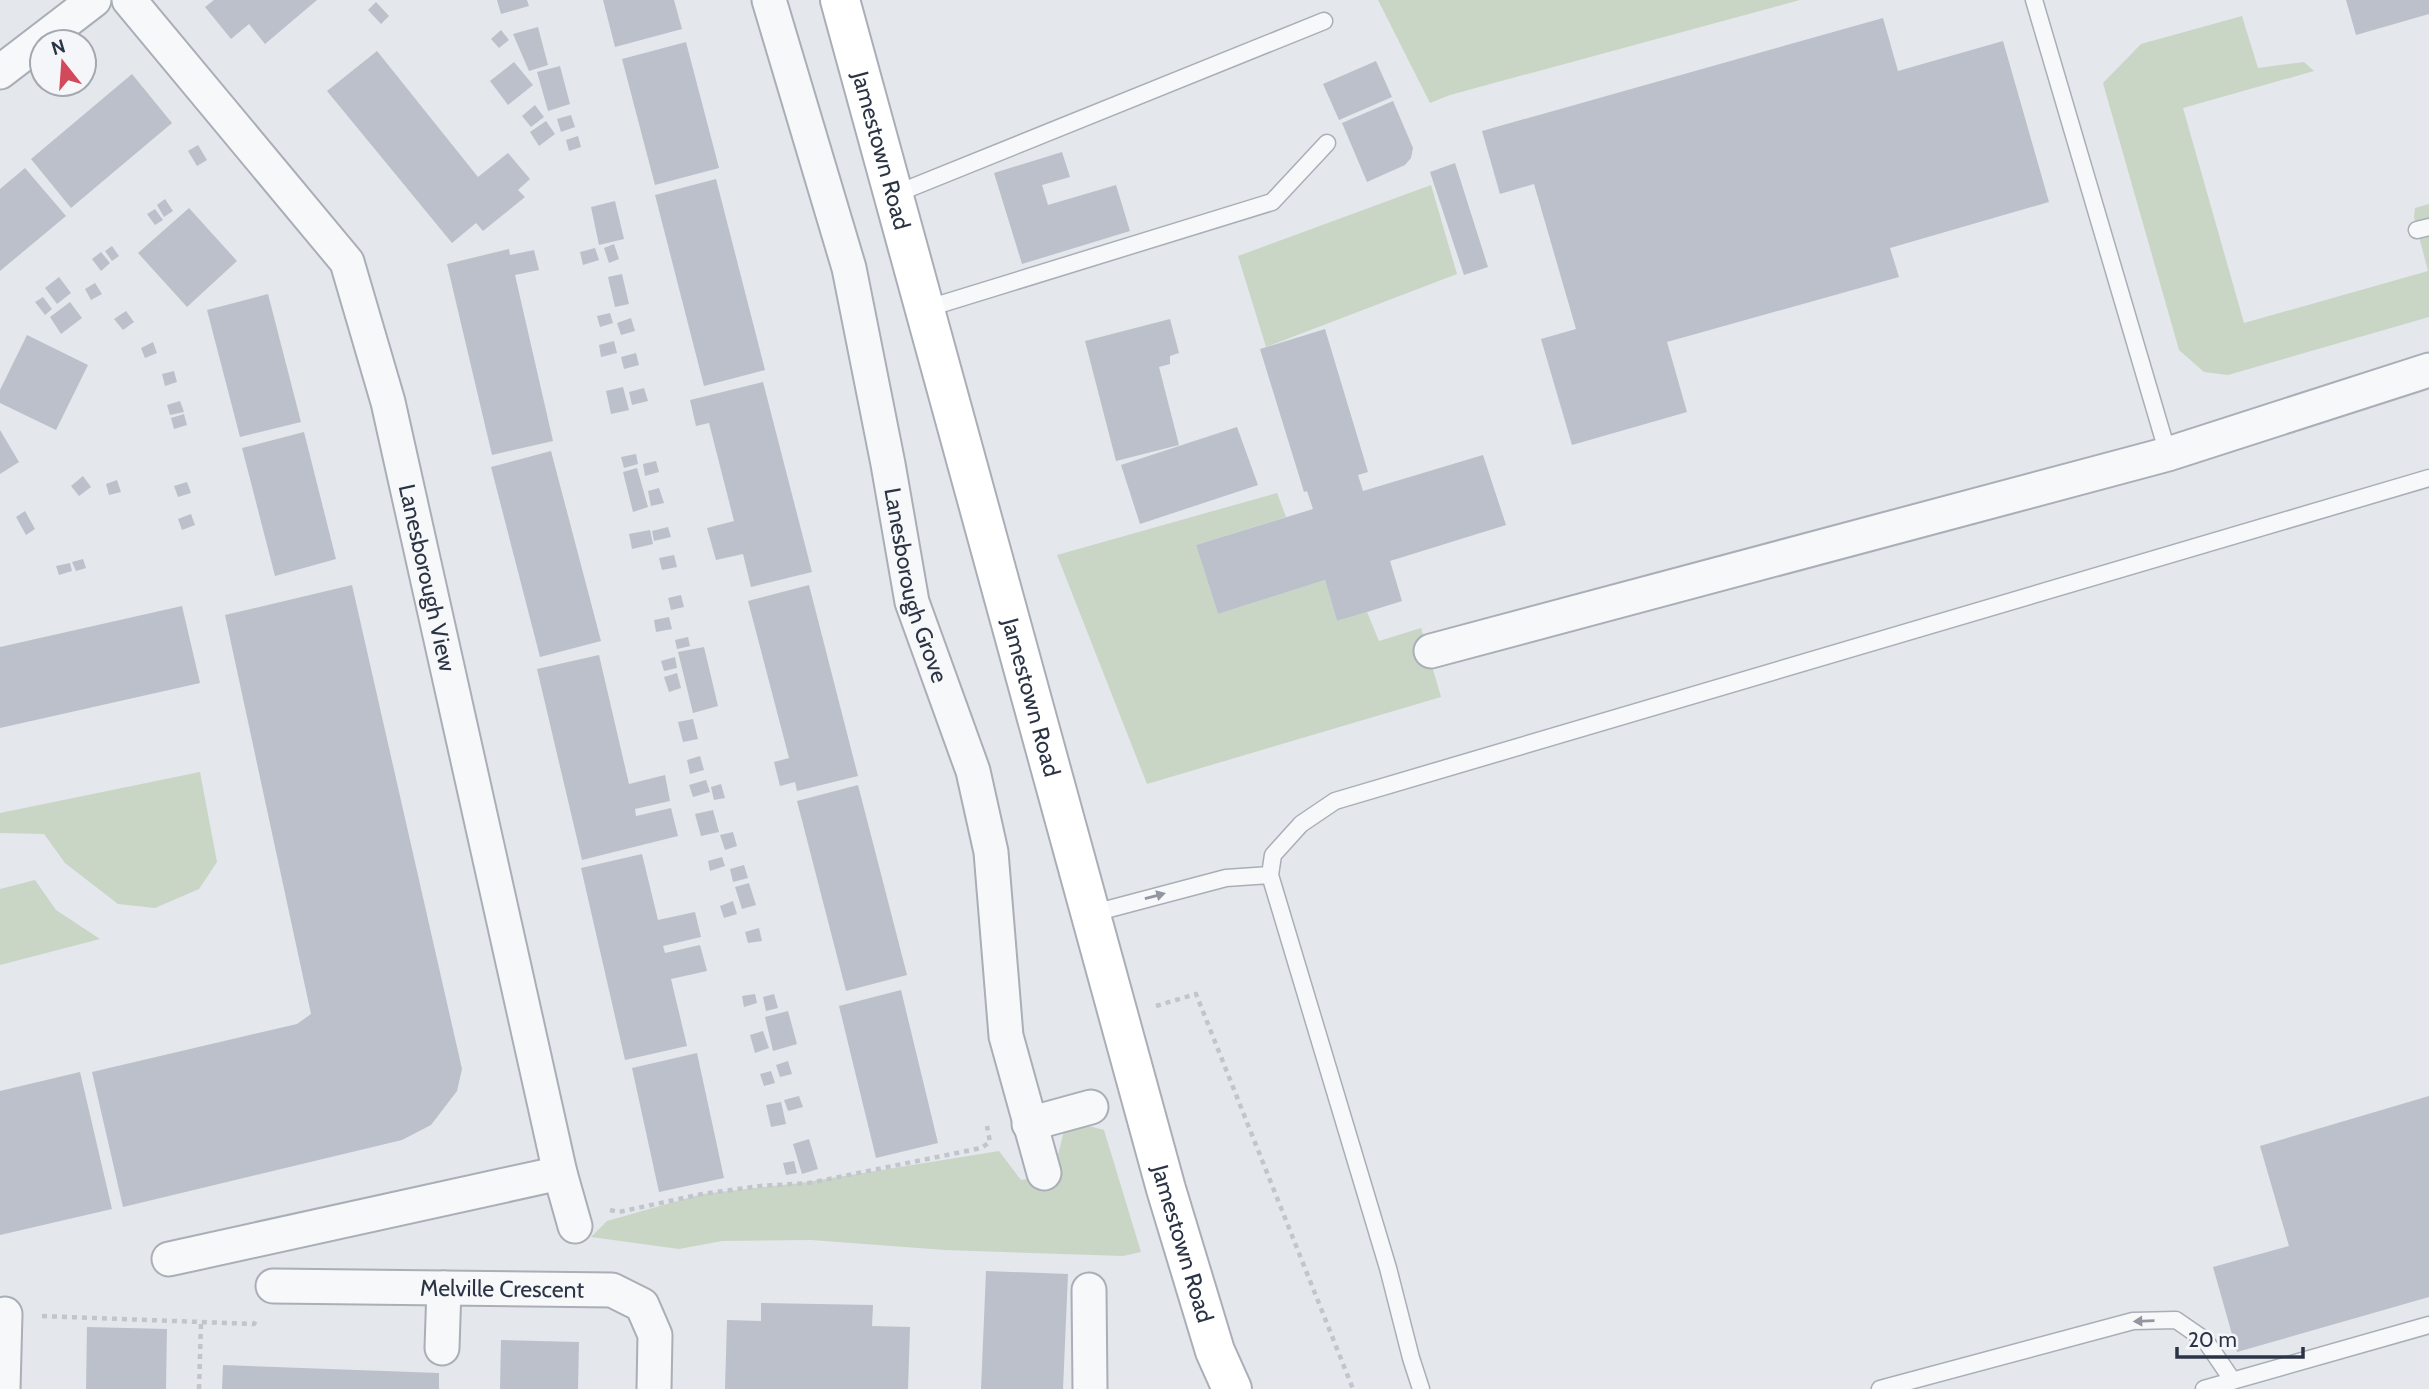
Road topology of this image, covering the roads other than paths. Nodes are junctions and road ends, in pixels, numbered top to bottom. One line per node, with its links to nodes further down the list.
1 (93, 0): 7 (street)
2 (129, 0): 19 (street, Lanesborough View)
3 (769, 0): 18 (street, Lanesborough Grove)
4 (840, 0): 9 (street, Jamestown Road)
5 (2034, 0): 12 (lane)
6 (1324, 21): 9 (lane)
7 (0, 72)
8 (1327, 144): 10 (lane)
9 (893, 195): 10 (street, Jamestown Road)
10 (925, 309): 16 (street, Jamestown Road)
11 (2429, 370): 12 (street)
12 (2168, 454): 14 (street)
13 (2429, 478): 15 (lane)
14 (1432, 651)
15 (1270, 875): 16 (lane, one-way to 15); 34 (lane)
16 (1090, 914): 33 (street, Jamestown Road)
17 (1091, 1107): 18 (street)
18 (1029, 1124): 20 (street, Lanesborough Grove)
19 (560, 1173): 21 (street, Lanesborough View); 22 (street)
20 (1044, 1173)
21 (575, 1226)
22 (169, 1259)
23 (273, 1286): 24 (street, Melville Crescent)
24 (444, 1288): 28 (street); 31 (street, Melville Crescent)
25 (1089, 1290): 32 (street)
26 (5, 1314): 30 (street)
27 (2429, 1325): 29 (lane)
28 (442, 1348)
29 (2233, 1381): 35 (lane, one-way to 35); 36 (lane)
30 (3, 1389)
31 (654, 1389)
32 (1090, 1389)
33 (1232, 1389)
34 (1421, 1389)
35 (1880, 1389)
36 (2204, 1389)

